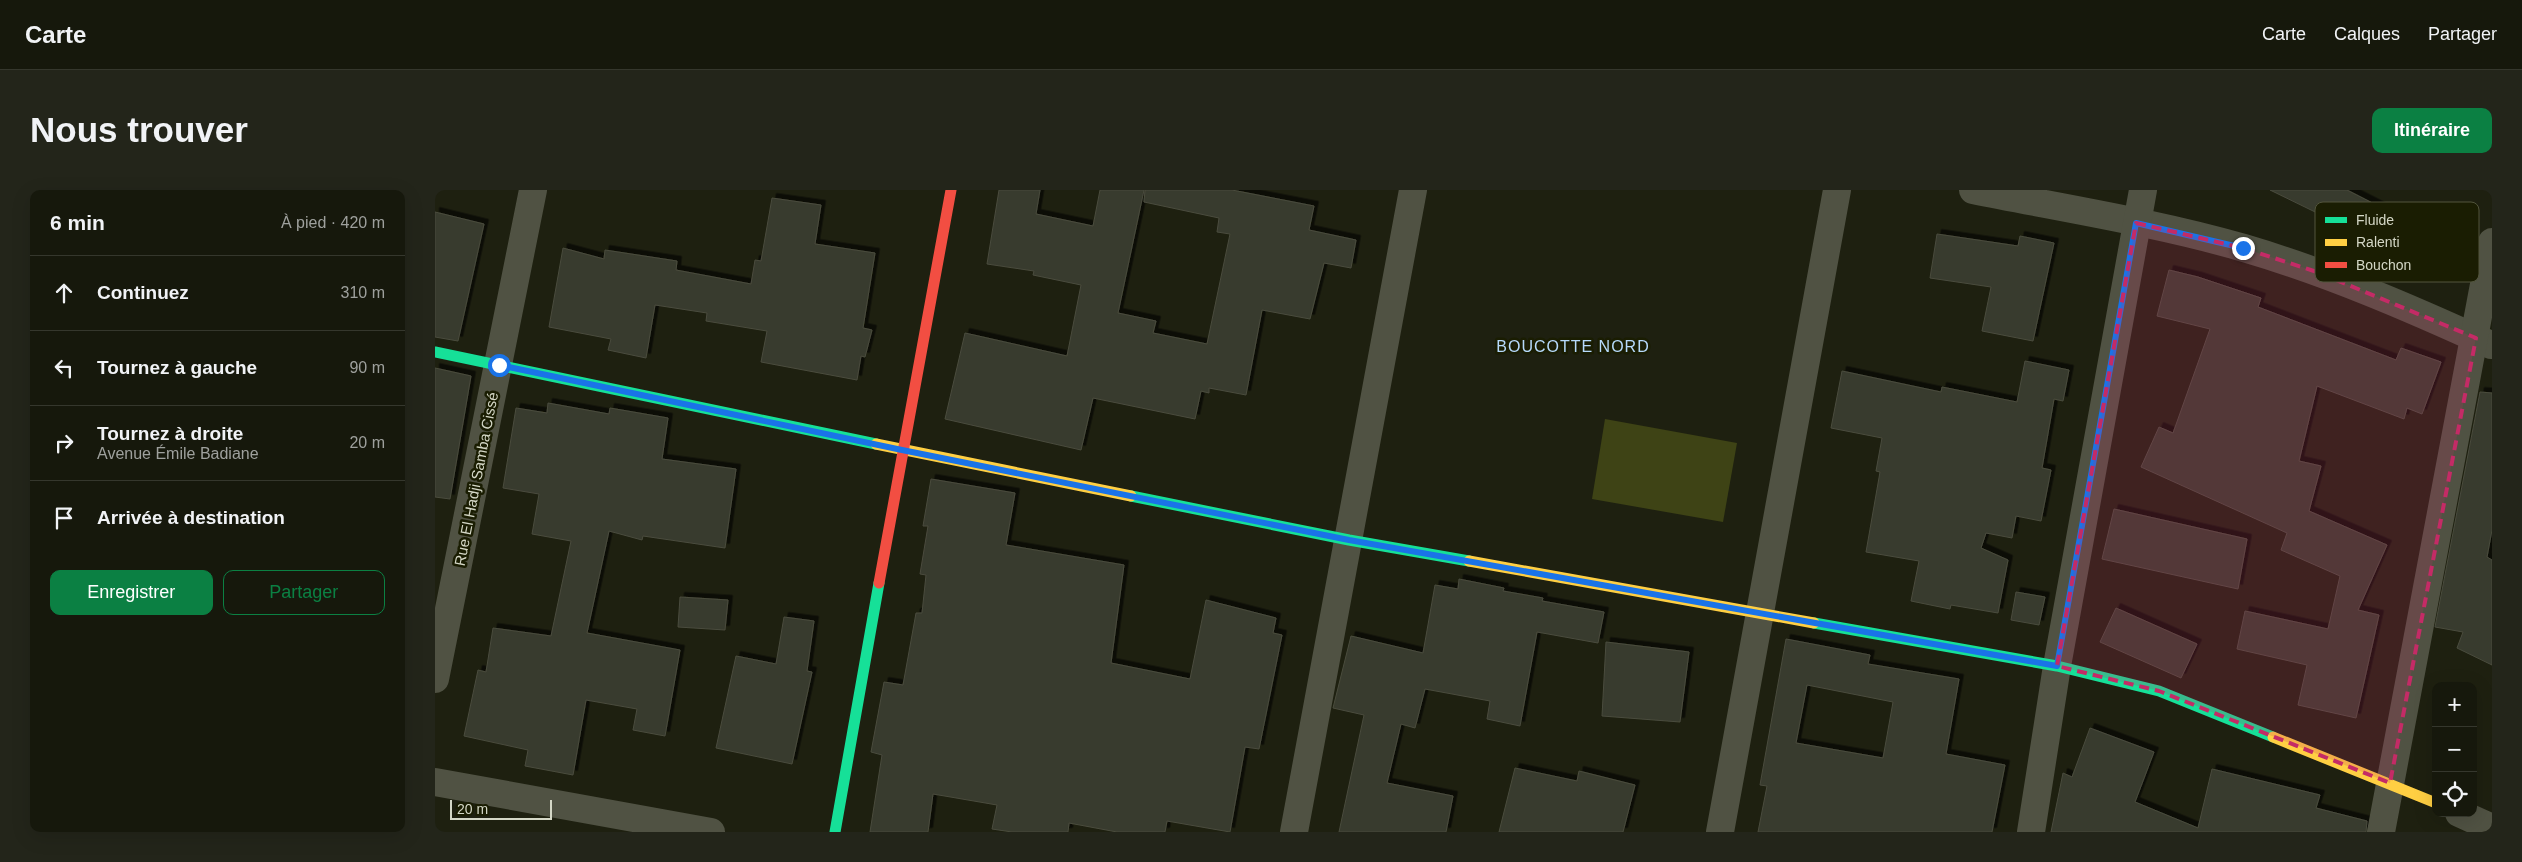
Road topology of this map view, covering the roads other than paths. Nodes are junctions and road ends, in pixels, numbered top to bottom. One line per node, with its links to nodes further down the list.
1 (533, 190): 13 (street, Rue El Hadji Samba Cissé)
2 (951, 190): 14 (street)
3 (1413, 190): 15 (street)
4 (1837, 190): 16 (street)
5 (1973, 190): 7 (street)
6 (2143, 190): 7 (street)
7 (2136, 223): 9 (street); 17 (street)
8 (2492, 242): 11 (street)
9 (2315, 271)
10 (2344, 282): 11 (street)
11 (2484, 342): 20 (street)
12 (435, 352): 13 (street)
13 (499, 365): 14 (street); 18 (street, Rue El Hadji Samba Cissé)
14 (902, 450): 15 (street); 25 (street)
15 (1349, 540): 16 (street); 26 (street)
16 (1760, 612): 17 (street); 27 (street)
17 (2057, 666): 20 (street); 28 (street)
18 (435, 679)
19 (435, 782): 24 (street)
20 (2390, 783): 21 (street); 29 (street)
21 (2432, 801)
22 (2468, 817): 23 (street)
23 (2492, 828)
24 (711, 832)
25 (835, 832)
26 (1294, 832)
27 (1720, 832)
28 (2031, 832)
29 (2381, 832)

